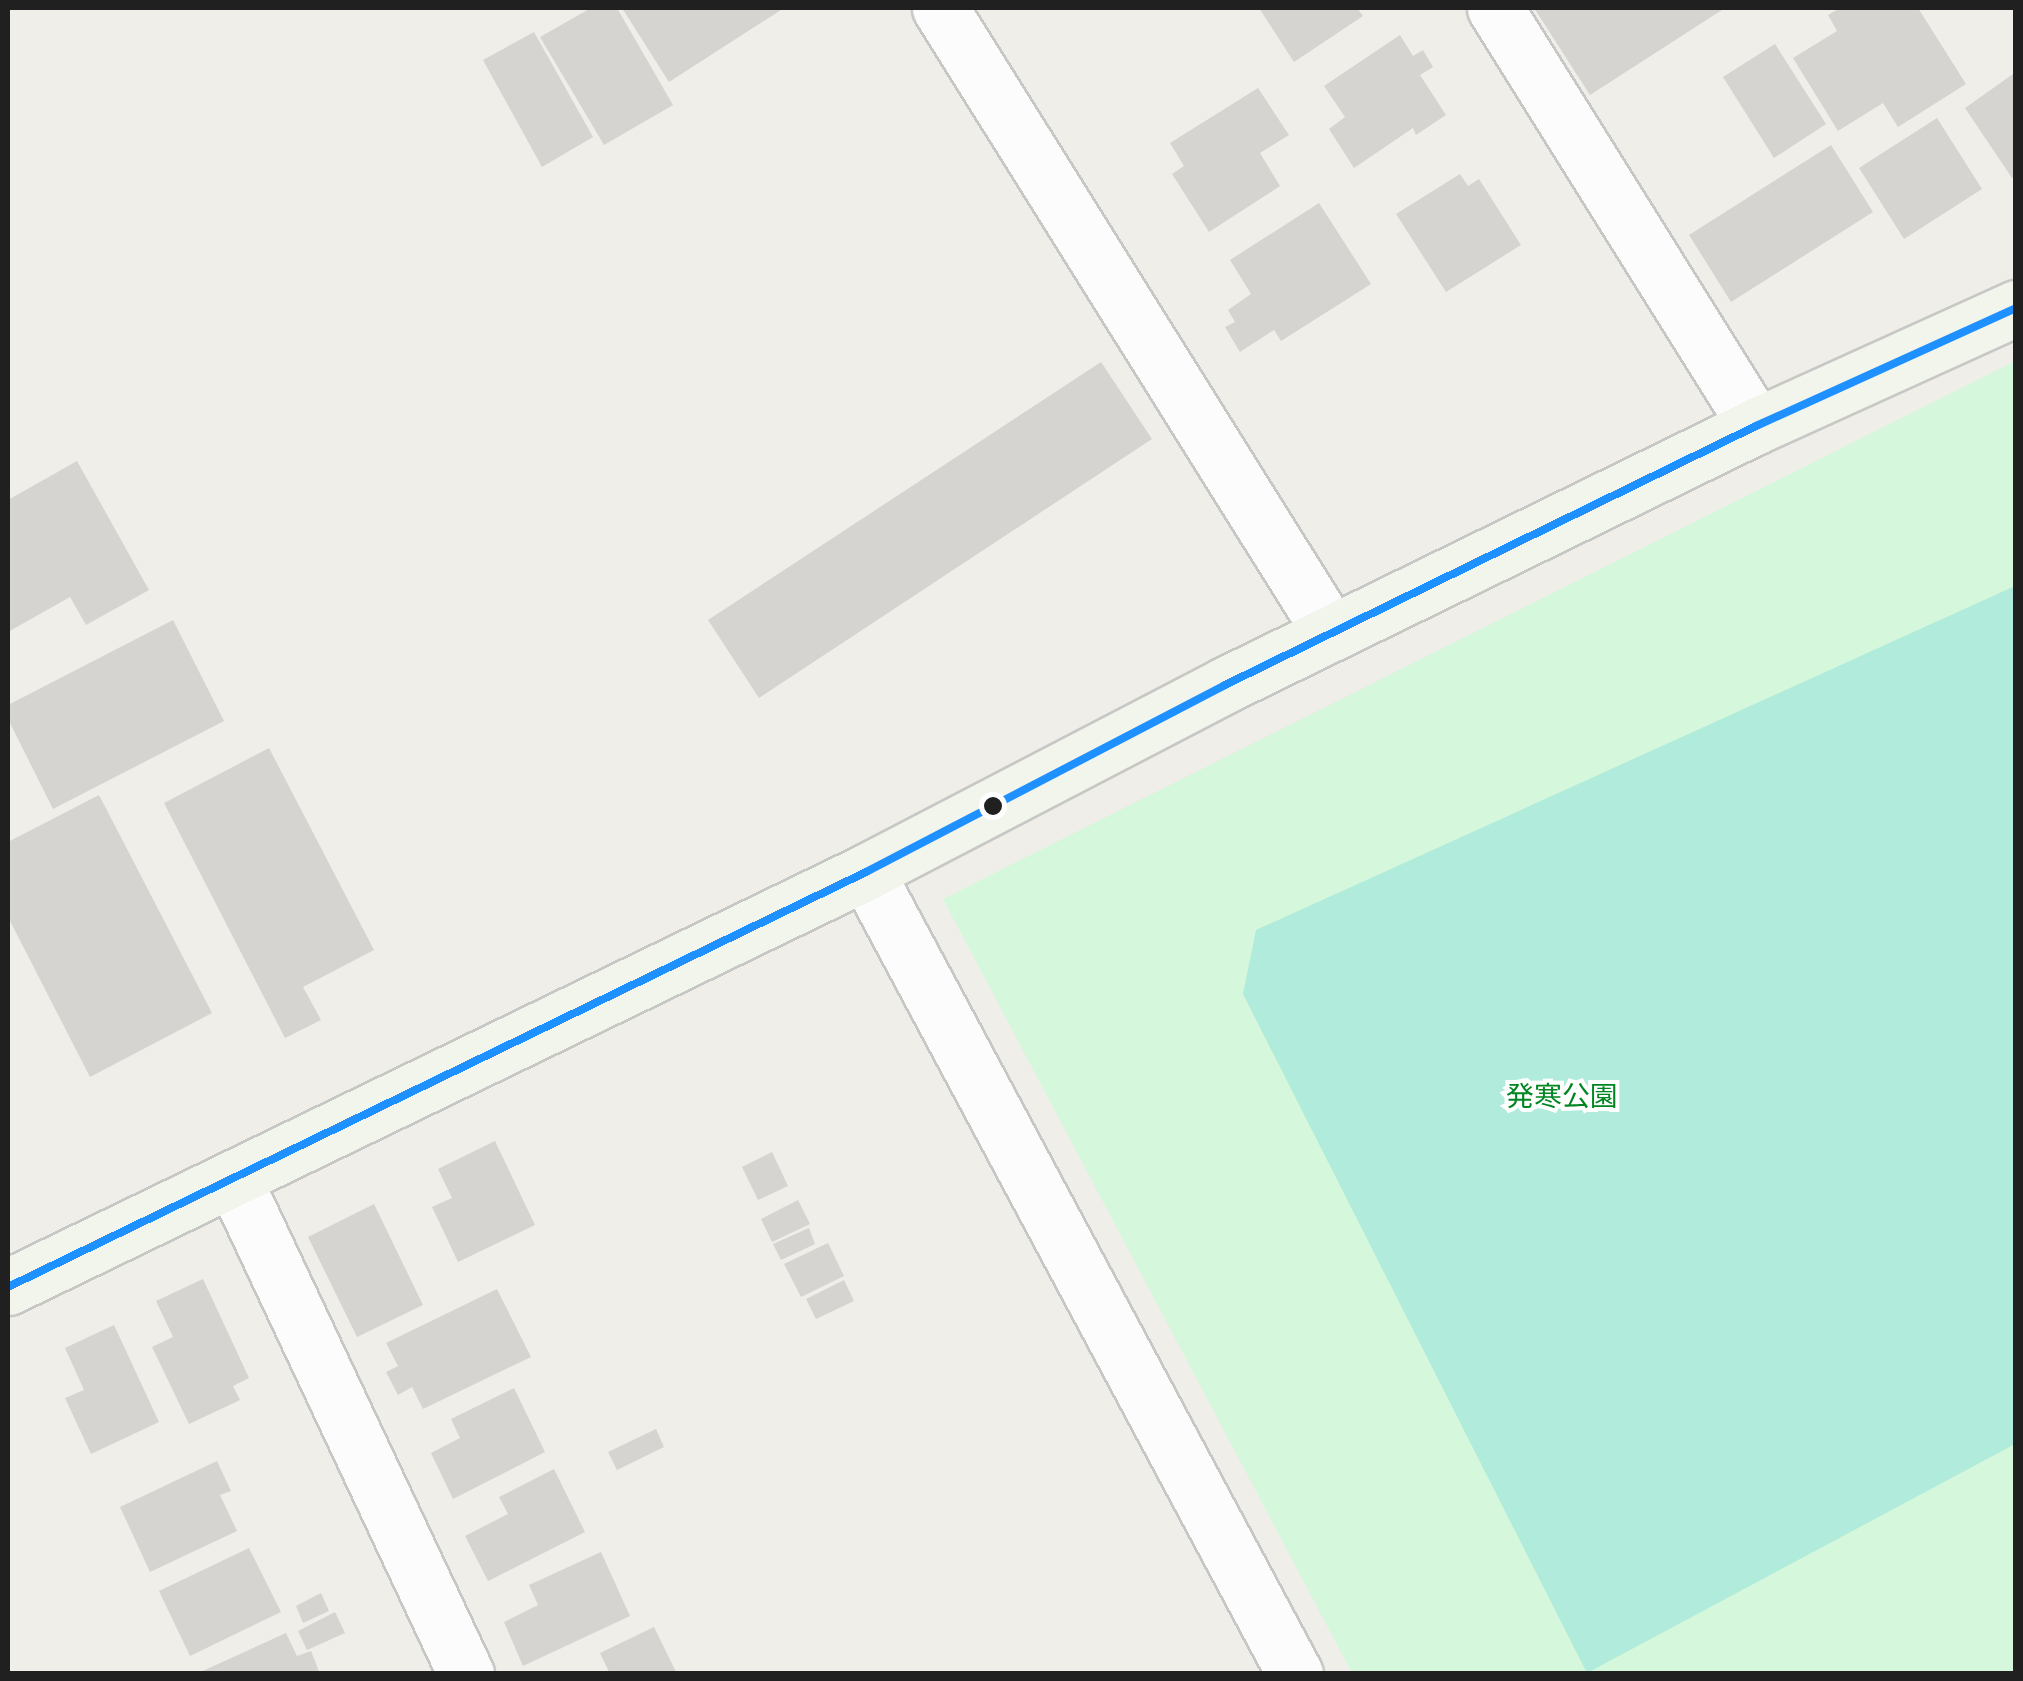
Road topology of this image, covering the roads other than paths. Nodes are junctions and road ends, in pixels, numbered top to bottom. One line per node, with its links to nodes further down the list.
1 (940, 8): 5 (street)
2 (1494, 8): 4 (street)
3 (2016, 308): 4 (street)
4 (1756, 426): 5 (street)
5 (1331, 633): 6 (street)
6 (866, 872): 7 (street); 10 (street)
7 (234, 1180): 8 (street); 9 (street)
8 (8, 1287)
9 (466, 1674)
10 (1295, 1674)

